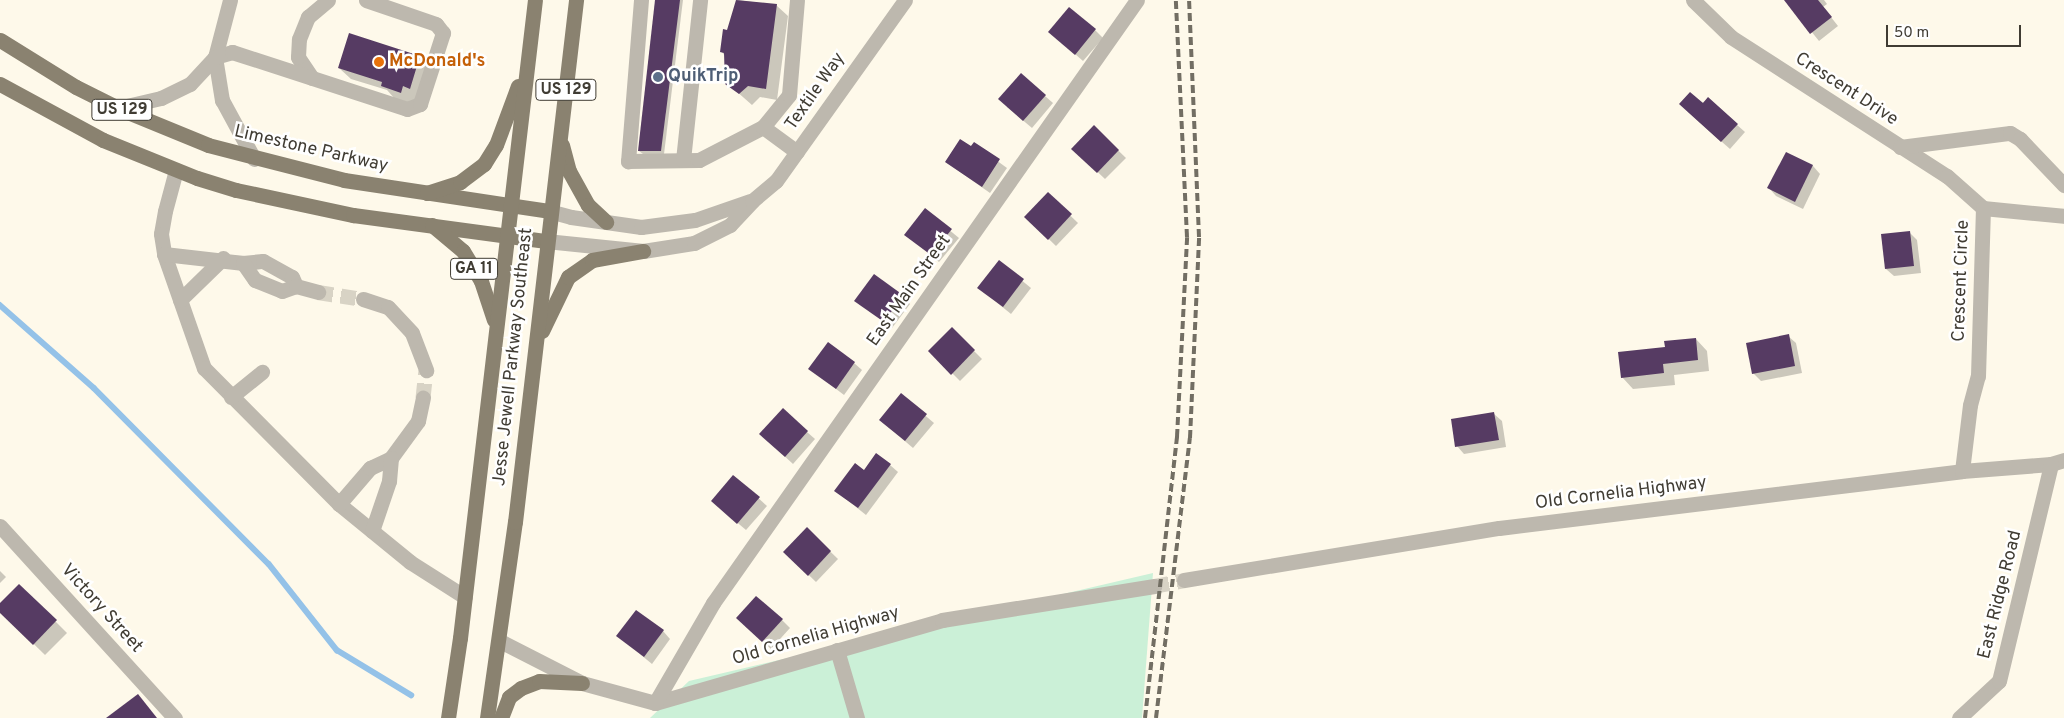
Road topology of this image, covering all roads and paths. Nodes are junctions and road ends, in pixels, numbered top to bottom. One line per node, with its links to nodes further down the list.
1 (230, 0): 13 (street)
2 (328, 0): 15 (street)
3 (366, 0): 15 (street)
4 (535, 0): 14 (main road, Jesse Jewell Parkway Southeast / US 129)
5 (576, 0): 19 (main road, Jesse Jewell Parkway Southeast / US 129)
6 (641, 0): 23 (street)
7 (700, 0): 23 (street)
8 (797, 0): 18 (street)
9 (904, 0): 21 (street, Textile Way)
10 (1137, 0): 60 (street, East Main Street)
11 (1693, 0): 20 (street, Crescent Drive)
12 (0, 40): 17 (main road, Limestone Parkway / US 129)
13 (215, 57): 15 (street); 17 (street); 22 (street)
14 (527, 64): 26 (main road, US 129); 28 (main road, Jesse Jewell Parkway Southeast / US 129)
15 (312, 78)
16 (0, 84): 24 (main road, US 129)
17 (118, 108): 22 (main road, Limestone Parkway / US 129)
18 (763, 127): 21 (street); 23 (street)
19 (560, 139): 30 (main road, Jesse Jewell Parkway Southeast / US 129); 32 (main road)
20 (1900, 147): 25 (street); 29 (street, Crescent Drive)
21 (797, 152): 27 (street, Textile Way)
22 (254, 159): 26 (main road, Limestone Parkway / US 129)
23 (683, 160)
24 (176, 170): 33 (main road, US 129); 37 (street)
25 (2064, 185)
26 (426, 193): 28 (main road, Limestone Parkway)
27 (752, 201): 32 (street, Textile Way); 36 (street, Textile Way)
28 (508, 207): 30 (main road, Limestone Parkway); 34 (main road, Jesse Jewell Parkway Southeast / US 129)
29 (1983, 208): 31 (street, Crescent Circle); 50 (street, Crescent Circle)
30 (549, 211): 32 (street, Textile Way); 35 (main road, Jesse Jewell Parkway Southeast / US 129)
31 (2064, 216)
32 (606, 222)
33 (432, 225): 34 (main road, US 129); 42 (main road, GA 11)
34 (506, 235): 35 (main road, US 129); 42 (main road, Jesse Jewell Parkway Southeast)
35 (546, 241): 36 (street, Textile Way); 43 (main road, Jesse Jewell Parkway Southeast)
36 (643, 251): 43 (main road)
37 (164, 254): 38 (street); 41 (street)
38 (223, 258): 39 (street); 41 (street)
39 (318, 292)
40 (363, 299): 44 (street)
41 (180, 300): 46 (street)
42 (496, 326): 56 (main road, Jesse Jewell Parkway Southeast)
43 (536, 344): 57 (main road, Jesse Jewell Parkway Southeast)
44 (426, 370)
45 (262, 372): 46 (street)
46 (231, 397): 51 (street)
47 (423, 398): 48 (street)
48 (391, 458): 51 (street); 53 (street)
49 (2058, 462): 50 (street, Old Cornelia Highway); 66 (street, East Ridge Road)
50 (1962, 471): 54 (street, Old Cornelia Highway)
51 (339, 504): 53 (street)
52 (0, 526): 62 (street, Victory Street)
53 (372, 531): 56 (street)
54 (1184, 580)
55 (1154, 586): 58 (street, Old Cornelia Highway)
56 (465, 597): 63 (main road, Jesse Jewell Parkway Southeast)
57 (500, 641): 59 (street); 64 (main road, Jesse Jewell Parkway Southeast)
58 (837, 650): 60 (street, Old Cornelia Highway); 61 (street)
59 (582, 683): 60 (street); 65 (main road)
60 (655, 703)
61 (855, 717)
62 (175, 718)
63 (448, 718)
64 (486, 718)
65 (501, 718)
66 (1959, 718)

